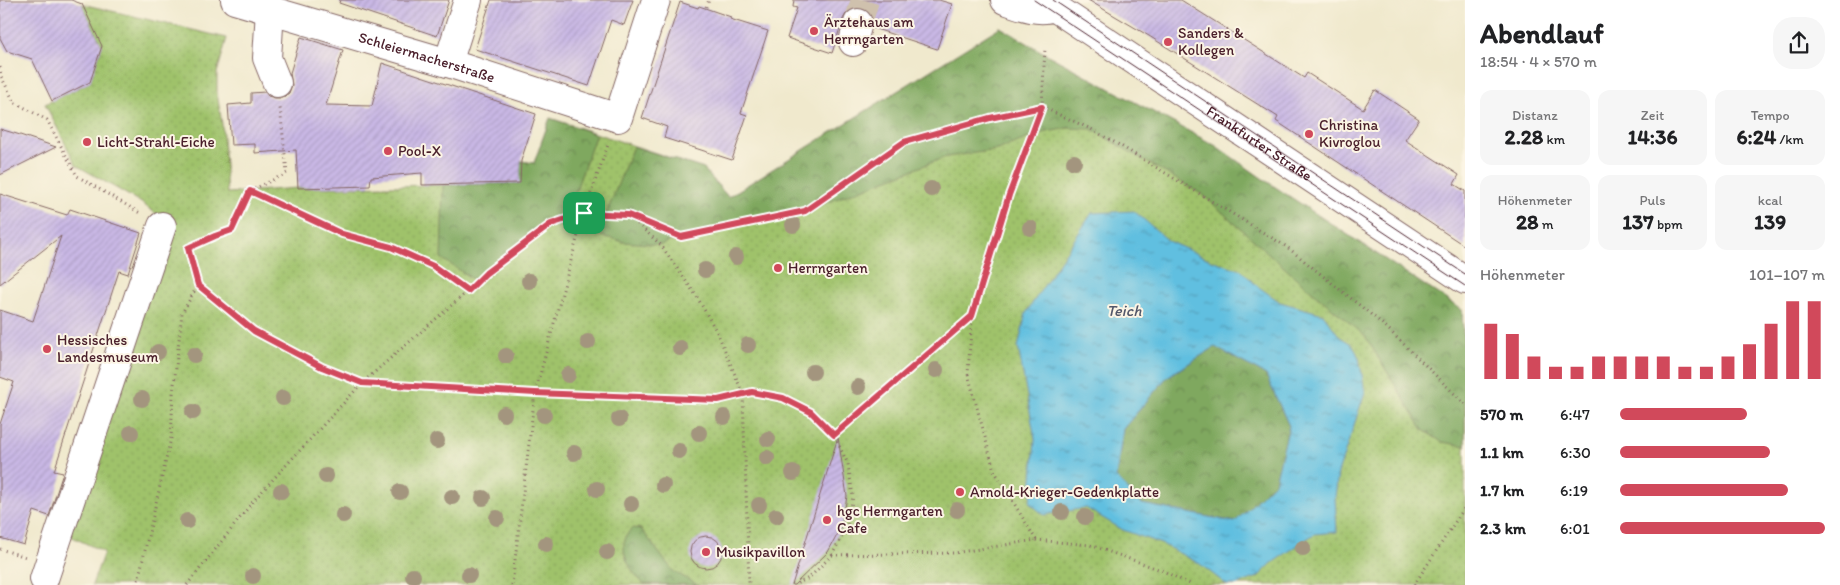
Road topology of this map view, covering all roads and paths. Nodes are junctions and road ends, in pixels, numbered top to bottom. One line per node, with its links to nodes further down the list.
1 (235, 0): 8 (street, Schleiermacherstraße)
2 (468, 0): 10 (street)
3 (656, 0): 14 (street)
4 (709, 0): 7 (path)
5 (1005, 0): 6 (street, Frankfurter Straße)
6 (1052, 2): 20 (street, Frankfurter Straße)
7 (706, 7)
8 (270, 10): 10 (street, Schleiermacherstraße); 12 (street)
9 (1045, 47): 13 (path)
10 (448, 63): 14 (street, Schleiermacherstraße)
11 (0, 68): 18 (path)
12 (277, 83): 15 (path)
13 (1042, 107): 17 (path); 23 (path); 27 (path)
14 (618, 118): 16 (path)
15 (250, 191): 19 (path); 22 (path)
16 (584, 213): 17 (path); 22 (path); 25 (path)
17 (628, 215): 26 (path)
18 (162, 226): 19 (path); 32 (street)
19 (188, 248): 21 (path)
20 (1465, 280)
21 (198, 285): 24 (path); 33 (path)
22 (468, 291): 24 (path)
23 (972, 316): 28 (path); 30 (path)
24 (362, 383): 25 (path); 34 (path)
25 (535, 393): 26 (path); 35 (path)
26 (743, 394): 28 (path); 36 (path)
27 (1465, 404)
28 (834, 435): 31 (path)
29 (1465, 507): 39 (path)
30 (1036, 540): 31 (path); 38 (path)
31 (832, 555): 37 (path)
32 (44, 579)
33 (137, 585)
34 (187, 585)
35 (512, 585)
36 (748, 585)
37 (794, 585)
38 (1192, 585)
39 (1414, 585)

